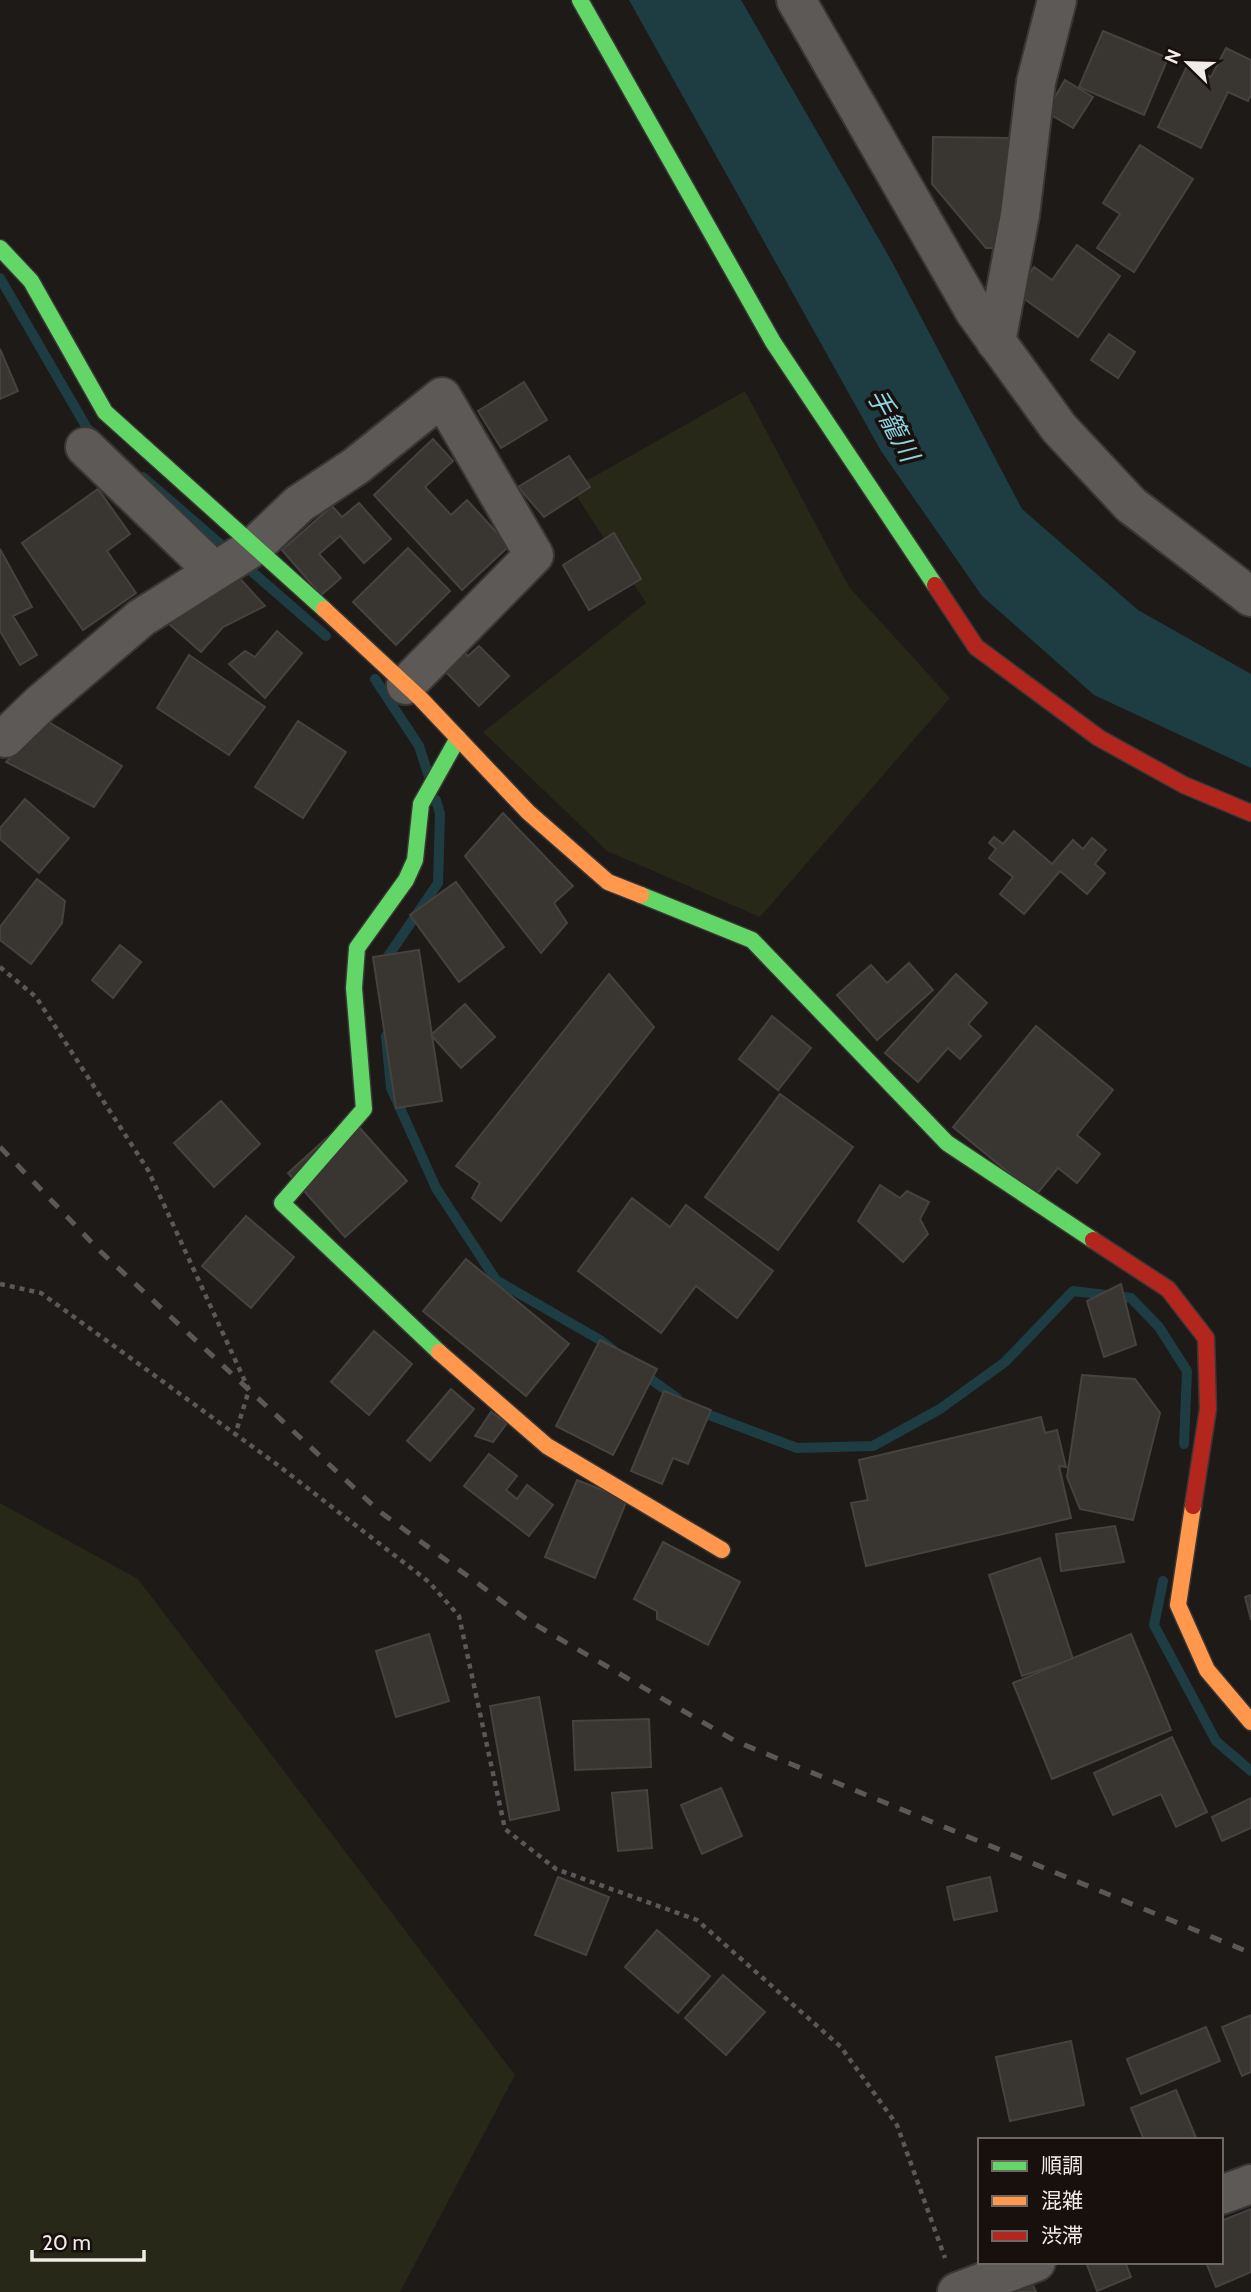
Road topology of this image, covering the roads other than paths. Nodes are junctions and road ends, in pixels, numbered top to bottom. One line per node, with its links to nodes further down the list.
1 (580, 0): 13 (street)
2 (796, 0): 5 (street)
3 (1057, 0): 5 (street)
4 (0, 248): 7 (street)
5 (996, 342): 9 (street)
6 (85, 447): 8 (street)
7 (254, 546): 8 (street); 10 (street); 10 (street)
8 (214, 572): 11 (street)
9 (1251, 597)
10 (406, 685): 12 (street)
11 (0, 735)
12 (458, 738): 14 (street); 15 (street)
13 (1251, 813)
14 (722, 1550)
15 (1251, 1722)
16 (1251, 2184): 17 (street)
17 (1223, 2194)
18 (1031, 2264): 19 (street)
19 (956, 2292)

